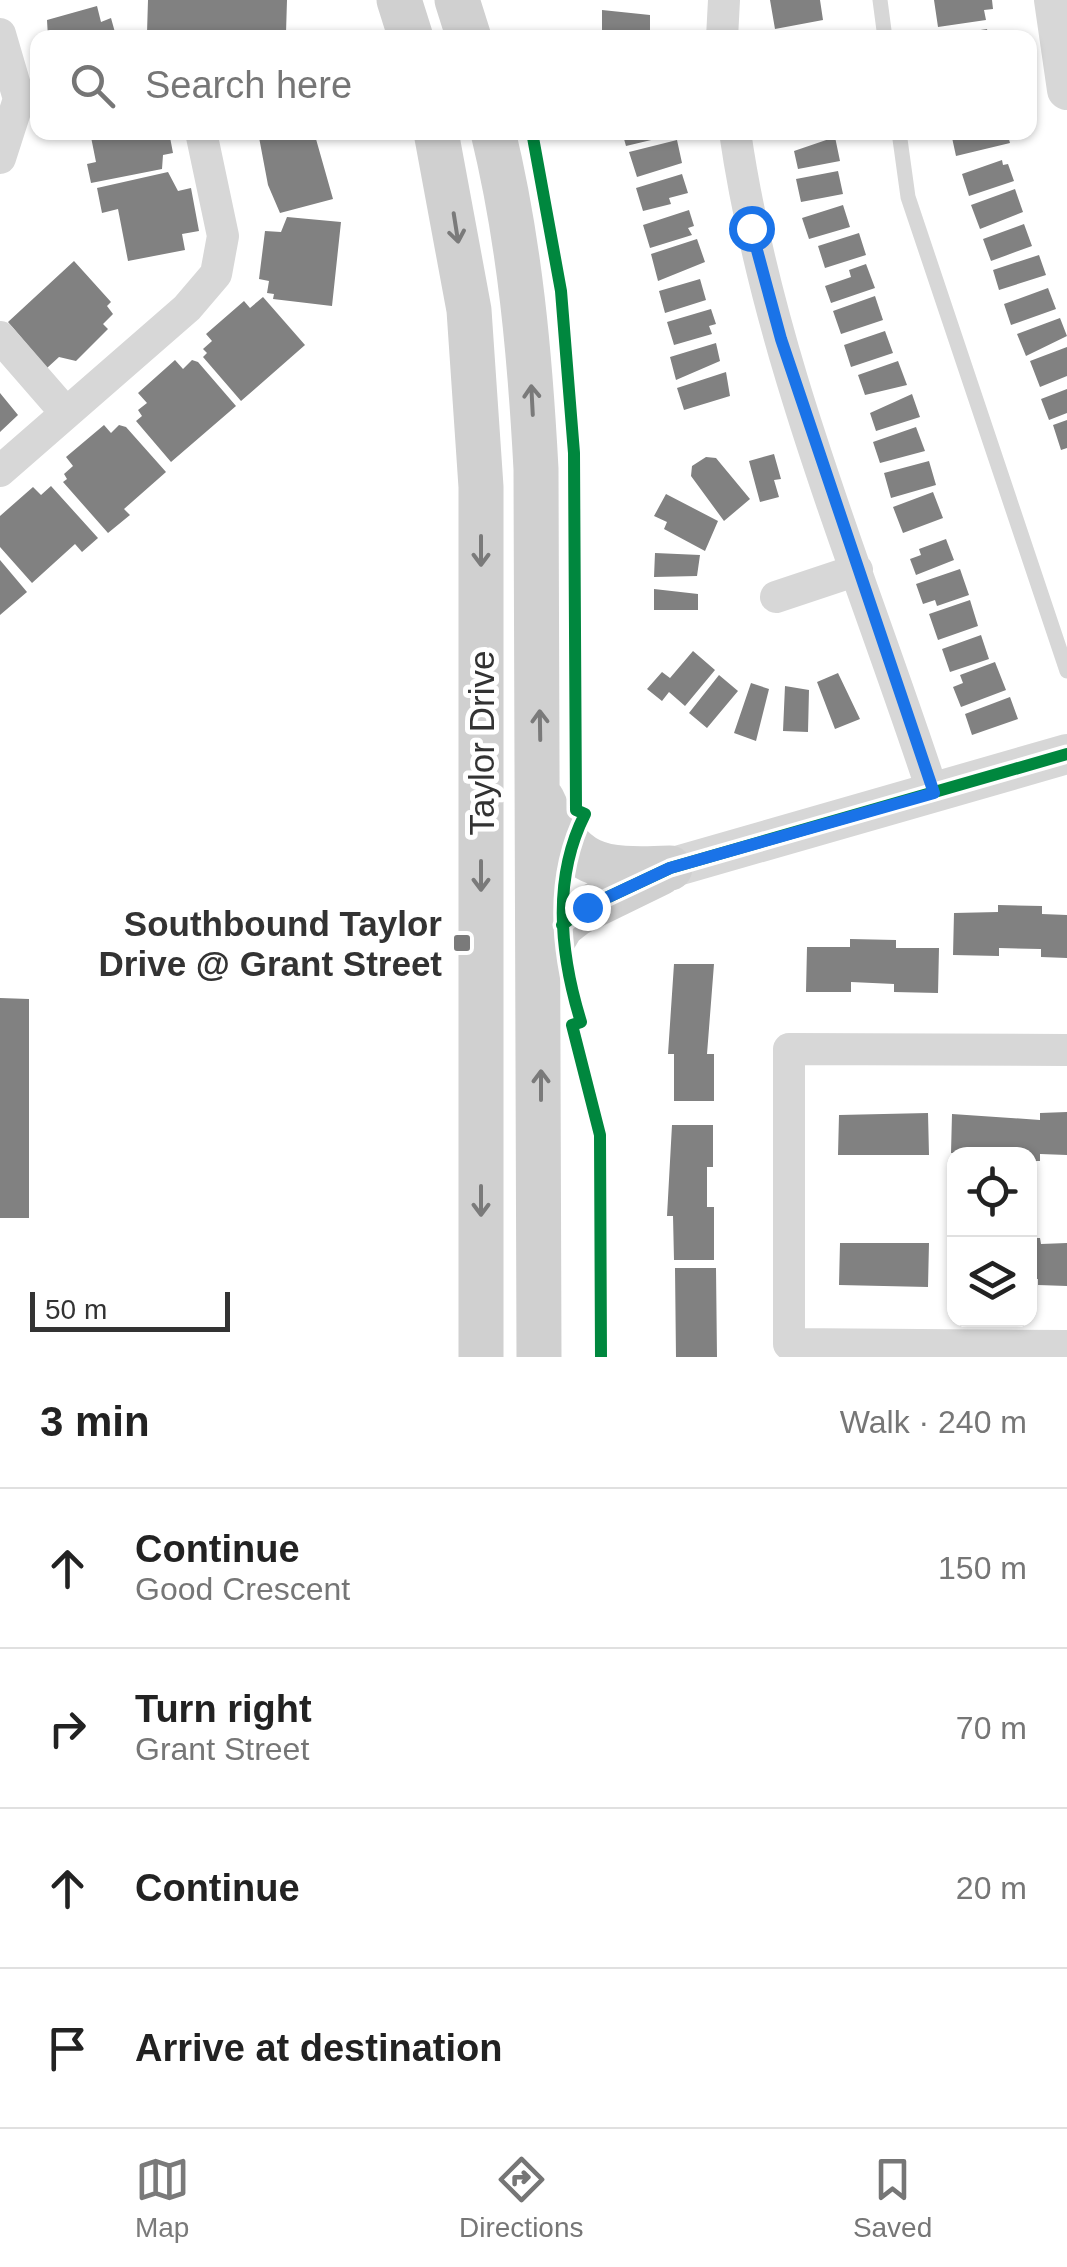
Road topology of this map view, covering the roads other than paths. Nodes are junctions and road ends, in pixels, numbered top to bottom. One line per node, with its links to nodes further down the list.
1 (399, 0): 6 (main road)
2 (457, 0): 7 (main road)
3 (724, 0): 8 (street)
4 (880, 0): 9 (lane)
5 (1054, 0): 11 (street)
6 (408, 30)
7 (466, 30)
8 (722, 30)
9 (884, 30)
10 (0, 34): 17 (street)
11 (1067, 90)
12 (203, 140): 19 (street)
13 (437, 140): 31 (main road, Taylor Drive, one-way to 31)
14 (495, 140): 26 (main road, Taylor Drive, one-way to 14)
15 (736, 140): 21 (street)
16 (900, 140): 23 (lane)
17 (0, 158)
18 (0, 337): 19 (street)
19 (66, 413): 20 (street)
20 (0, 471)
21 (858, 570): 22 (street); 25 (street)
22 (776, 597)
23 (1067, 671)
24 (1067, 754): 25 (street)
25 (934, 793): 27 (street)
26 (540, 797): 27 (main road); 28 (main road, Taylor Drive)
27 (670, 868): 28 (main road)
28 (541, 960): 32 (main road, Taylor Drive, one-way to 28)
29 (1067, 1050): 30 (street)
30 (1067, 1346)
31 (481, 1357)
32 (539, 1357)

